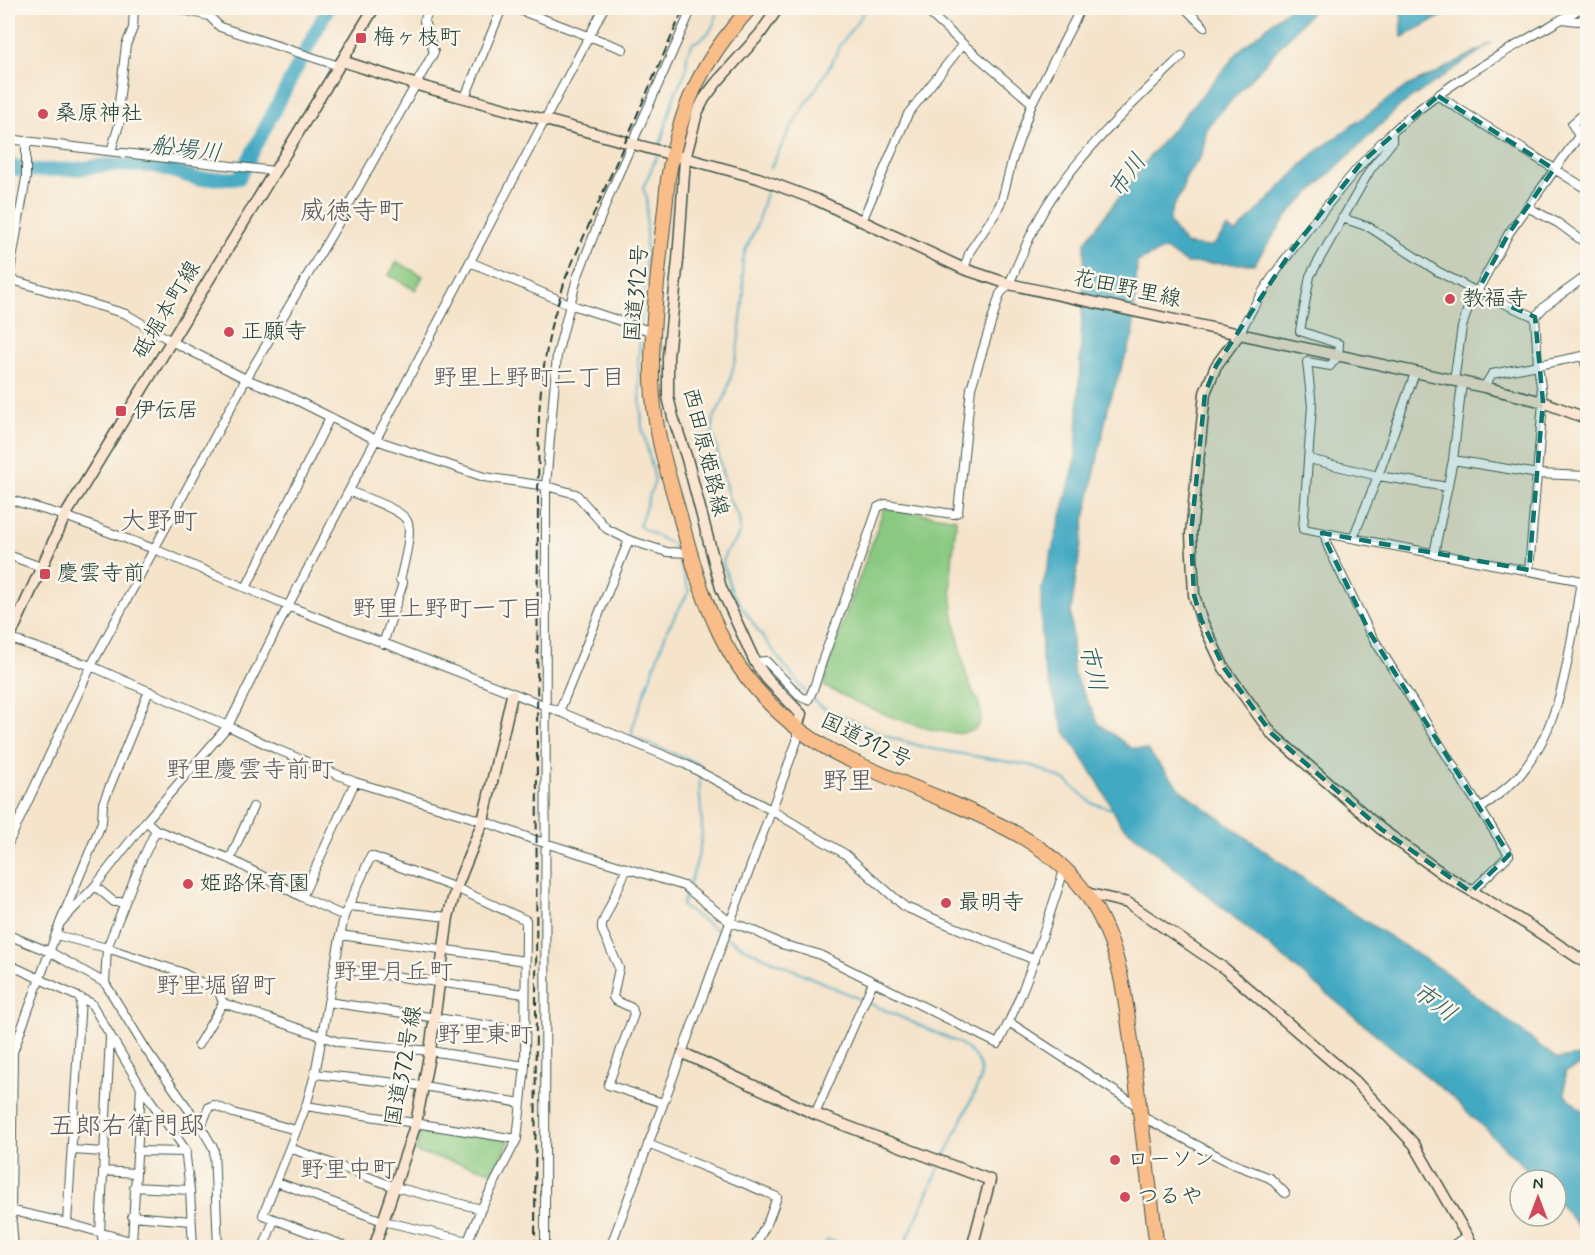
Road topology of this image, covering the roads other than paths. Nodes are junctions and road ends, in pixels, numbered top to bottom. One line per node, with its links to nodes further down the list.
1 (11, 8): 17 (street)
2 (124, 8): 3 (street)
3 (134, 8): 36 (street)
4 (175, 8): 25 (street)
5 (374, 8): 25 (street, 砥堀本町線)
6 (430, 8): 26 (street)
7 (502, 8): 28 (street)
8 (514, 8): 21 (street)
9 (604, 8): 21 (street)
10 (692, 8): 35 (street)
11 (750, 8): 37 (highway, 国道312号)
12 (778, 8): 37 (street, 西田原姫路線)
13 (924, 8): 22 (street)
14 (1081, 8): 29 (street)
15 (1185, 8): 20 (street)
16 (1581, 8): 18 (street)
17 (8, 16)
18 (1562, 19): 19 (street); 27 (street)
19 (1587, 19)
20 (1203, 27)
21 (590, 36): 23 (street); 31 (street)
22 (963, 44): 29 (street); 43 (street)
23 (623, 49)
24 (1182, 56): 49 (street)
25 (341, 63): 26 (street, 花田野里線); 39 (street, 砥堀本町線)
26 (417, 85): 28 (street, 花田野里線); 61 (street)
27 (1438, 96): 32 (street); 38 (street)
28 (465, 97): 31 (street, 花田野里線)
29 (1032, 103): 46 (street)
30 (1587, 110): 38 (street)
31 (545, 119): 35 (street, 花田野里線); 45 (street)
32 (1392, 132): 42 (street); 54 (street)
33 (9, 137): 34 (street)
34 (26, 143): 36 (street); 48 (street)
35 (633, 144): 37 (street, 花田野里線); 51 (street)
36 (111, 151): 39 (street)
37 (679, 157): 43 (street, 花田野里線); 53 (highway, 国道312号); 92 (street, 西田原姫路線)
38 (1554, 169): 40 (street); 41 (street)
39 (274, 171): 55 (street, 砥堀本町線)
40 (1587, 190)
41 (1527, 207): 44 (street); 50 (street)
42 (1342, 218): 50 (street); 56 (street)
43 (862, 221): 46 (street, 花田野里線)
44 (1587, 245)
45 (470, 262): 51 (street); 67 (street)
46 (963, 269): 49 (street, 花田野里線)
47 (1587, 275): 52 (street)
48 (8, 281): 55 (street)
49 (1014, 285): 54 (street, 花田野里線); 92 (street)
50 (1477, 292): 52 (street); 62 (street)
51 (569, 304): 53 (street); 73 (street)
52 (1535, 317): 58 (street)
53 (653, 332): 82 (highway, 国道312号)
54 (1235, 332): 56 (street, 花田野里線); 114 (street)
55 (171, 341): 61 (street); 77 (street, 砥堀本町線)
56 (1338, 356): 60 (street, 花田野里線); 68 (street)
57 (1585, 356): 58 (street); 59 (street)
58 (1538, 365): 63 (street); 64 (street)
59 (1587, 372)
60 (1414, 373): 62 (street, 花田野里線); 71 (street)
61 (246, 379): 65 (street); 81 (street)
62 (1458, 382): 63 (street, 花田野里線); 69 (street)
63 (1485, 387): 64 (street, 花田野里線)
64 (1543, 402): 66 (street, 花田野里線); 70 (street)
65 (330, 417): 67 (street); 88 (street)
66 (1587, 419)
67 (376, 440): 73 (street); 75 (street)
68 (1309, 459): 71 (street); 78 (street)
69 (1453, 460): 70 (street); 74 (street)
70 (1538, 474): 72 (street); 86 (street)
71 (1378, 476): 74 (street); 79 (street)
72 (1587, 476)
73 (546, 486): 80 (street); 96 (street)
74 (1448, 488): 83 (street)
75 (349, 491): 89 (street); 91 (street)
76 (8, 499): 77 (street)
77 (65, 516): 81 (street); 85 (street, 砥堀本町線)
78 (1324, 534): 79 (street); 102 (street)
79 (1353, 538): 83 (street)
80 (629, 540): 82 (street); 97 (street)
81 (154, 549): 88 (street); 93 (street)
82 (691, 553): 99 (highway, 国道312号)
83 (1434, 554): 86 (street)
84 (8, 555): 85 (street)
85 (41, 567): 90 (street, 砥堀本町線)
86 (1529, 570): 87 (street)
87 (1584, 581): 102 (street)
88 (246, 588): 89 (street)
89 (288, 606): 91 (street); 98 (street)
90 (8, 640): 93 (street)
91 (383, 644): 95 (street)
92 (755, 662): 99 (street, 西田原姫路線)
93 (91, 666): 94 (street); 108 (street)
94 (149, 691): 98 (street); 122 (street)
95 (512, 695): 96 (street); 104 (street, 国道372号線)
96 (546, 706): 97 (street); 107 (street)
97 (559, 711): 103 (street)
98 (228, 726): 100 (street); 105 (street)
99 (796, 728): 103 (street); 111 (highway, 国道312号)
100 (355, 782): 104 (street); 116 (street)
101 (253, 807): 109 (street)
102 (1481, 809): 114 (street)
103 (771, 810): 121 (street); 129 (street)
104 (483, 821): 107 (street); 113 (street, 国道372号線)
105 (146, 822): 106 (street); 112 (street)
106 (156, 830): 109 (street); 117 (street)
107 (546, 842): 110 (street); 196 (street)
108 (8, 844)
109 (230, 859): 116 (street)
110 (627, 868): 121 (street); 156 (street)
111 (1064, 870): 115 (highway, 国道312号); 129 (street)
112 (95, 886): 117 (street); 122 (street)
113 (456, 888): 118 (street); 120 (street, 国道372号線); 130 (street)
114 (1471, 892): 132 (street)
115 (1086, 893): 158 (highway, 国道312号); 185 (street)
116 (302, 897): 119 (street)
117 (125, 902): 126 (street)
118 (349, 906): 119 (street); 120 (street)
119 (344, 916): 125 (street)
120 (448, 917): 127 (street, 国道372号線)
121 (730, 922): 135 (street); 150 (street)
122 (60, 923): 124 (street)
123 (8, 935): 128 (street)
124 (56, 935): 126 (street); 128 (street)
125 (340, 935): 127 (street); 133 (street)
126 (107, 948): 136 (street); 141 (street)
127 (443, 949): 130 (street); 137 (street, 国道372号線)
128 (50, 952): 134 (street); 136 (street)
129 (1035, 960): 143 (street)
130 (525, 961): 138 (street)
131 (8, 964): 134 (street)
132 (1587, 964)
133 (334, 968): 137 (street); 140 (street)
134 (38, 979): 139 (street); 148 (street)
135 (873, 982): 143 (street); 159 (street)
136 (105, 983): 161 (street)
137 (439, 983): 138 (street); 142 (street, 国道372号線)
138 (525, 994): 144 (street)
139 (81, 998): 146 (street); 166 (street)
140 (328, 1002): 142 (street); 145 (street)
141 (223, 1003): 145 (street); 147 (street)
142 (434, 1017): 144 (street); 149 (street, 国道372号線)
143 (1009, 1022): 158 (street)
144 (525, 1031): 151 (street)
145 (321, 1035): 149 (street); 152 (street)
146 (110, 1036): 154 (street); 168 (street)
147 (198, 1045)
148 (10, 1051): 178 (street)
149 (430, 1051): 151 (street); 153 (street, 国道372号線)
150 (682, 1053): 156 (street); 159 (street)
151 (525, 1066): 155 (street)
152 (315, 1074): 153 (street); 157 (street)
153 (424, 1086): 155 (street); 160 (street, 国道372号線)
154 (141, 1087): 167 (street); 169 (street)
155 (521, 1103): 163 (street)
156 (663, 1103): 164 (street)
157 (306, 1106): 160 (street); 162 (street)
158 (1140, 1111): 176 (street); 200 (highway, 国道312号)
159 (815, 1113): 199 (street)
160 (416, 1123): 163 (street); 174 (street, 国道372号線)
161 (201, 1126): 162 (street); 192 (street)
162 (296, 1130): 165 (street)
163 (517, 1139): 177 (street)
164 (648, 1144): 197 (street); 198 (street)
165 (290, 1148): 172 (street); 174 (street)
166 (72, 1150): 168 (street); 183 (street)
167 (137, 1151): 169 (street); 171 (street)
168 (104, 1152): 170 (street)
169 (186, 1152): 175 (street)
170 (103, 1171): 171 (street); 184 (street)
171 (135, 1173): 173 (street)
172 (277, 1182): 180 (street); 182 (street)
173 (134, 1187): 175 (street); 179 (street)
174 (395, 1187): 177 (street); 182 (street, 国道372号線)
175 (190, 1190): 181 (street)
176 (1285, 1193)
177 (480, 1209): 187 (street)
178 (9, 1210): 183 (street); 189 (street)
179 (132, 1216): 181 (street); 186 (street)
180 (274, 1220): 193 (street); 194 (street)
181 (192, 1221): 191 (street)
182 (383, 1221): 187 (street); 195 (street, 国道372号線)
183 (67, 1222): 184 (street)
184 (101, 1233): 186 (street); 190 (street)
185 (1468, 1235): 201 (street); 202 (street)
186 (132, 1242): 188 (street)
187 (470, 1244)
188 (152, 1247)
189 (14, 1248)
190 (103, 1248)
191 (194, 1248)
192 (218, 1248)
193 (263, 1248)
194 (350, 1248)
195 (374, 1248)
196 (545, 1248)
197 (610, 1248)
198 (754, 1248)
199 (972, 1248)
200 (1157, 1248)
201 (1449, 1248)
202 (1474, 1248)

